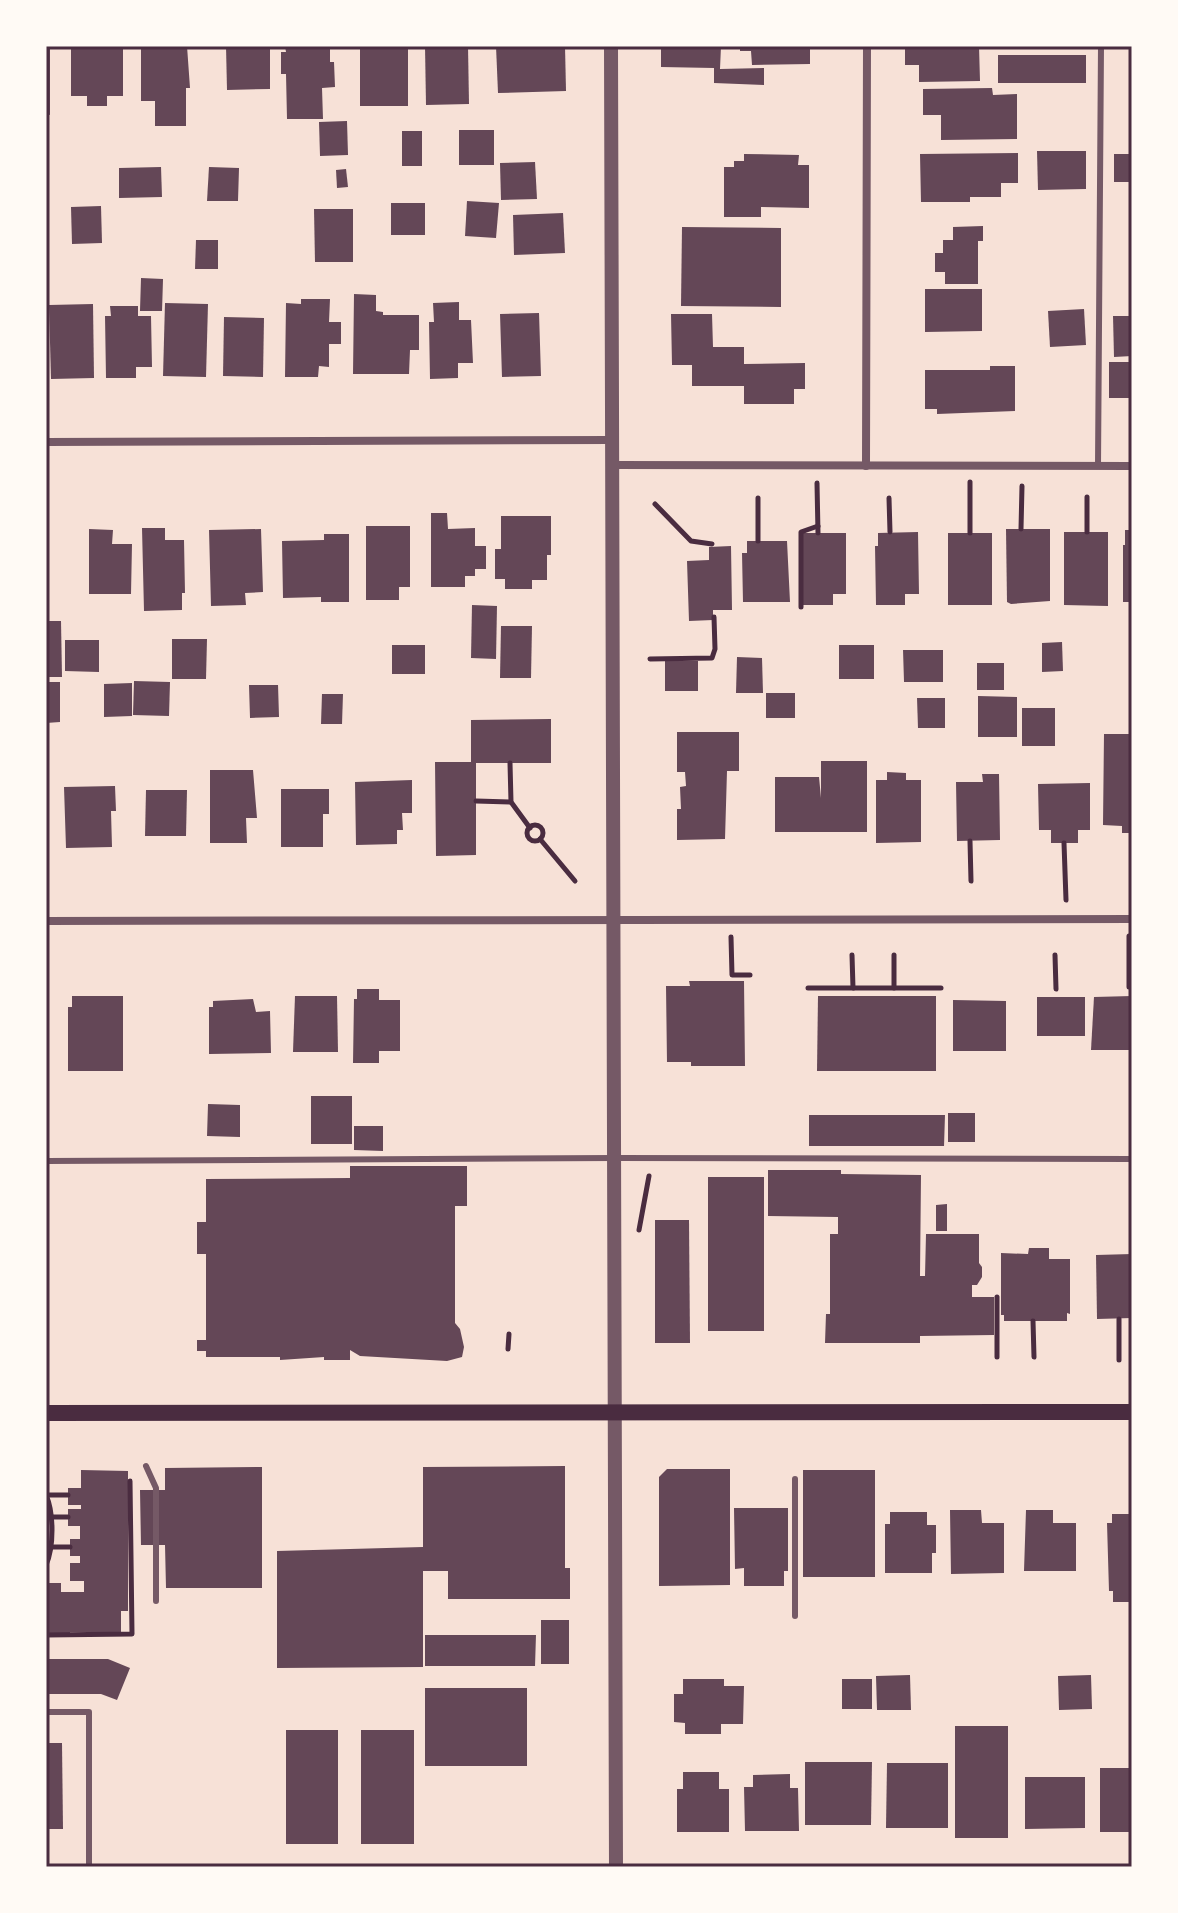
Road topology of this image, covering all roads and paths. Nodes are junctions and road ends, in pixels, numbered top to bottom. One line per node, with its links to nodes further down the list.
1 (611, 46): 4 (street)
2 (867, 46): 7 (street)
3 (1101, 46): 8 (lane)
4 (612, 440): 5 (street); 6 (street)
5 (46, 442)
6 (612, 465): 7 (street); 37 (street)
7 (866, 466): 8 (street)
8 (1098, 466): 9 (street)
9 (1132, 466)
10 (970, 482): 20 (path)
11 (1022, 482): 17 (path)
12 (817, 483): 23 (path)
13 (1087, 497): 19 (path)
14 (758, 498): 21 (path)
15 (889, 498): 18 (path)
16 (655, 504): 22 (path)
17 (1021, 529)
18 (890, 532)
19 (1087, 532)
20 (970, 533)
21 (758, 541)
22 (712, 544)
23 (801, 607)
24 (714, 617): 25 (path)
25 (650, 659)
26 (510, 763): 28 (path)
27 (476, 801): 28 (path)
28 (511, 802): 29 (path)
29 (530, 828): 30 (path); 30 (path)
30 (540, 839): 33 (path)
31 (970, 841): 34 (path)
32 (1064, 843): 35 (path)
33 (575, 881)
34 (971, 881)
35 (1066, 900)
36 (1132, 919): 37 (street)
37 (614, 920): 38 (street); 51 (street)
38 (46, 921)
39 (1129, 935): 45 (path)
40 (731, 936): 44 (path)
41 (852, 955): 47 (path)
42 (894, 955): 48 (path)
43 (1055, 955): 50 (path)
44 (750, 975)
45 (1129, 987)
46 (808, 988): 47 (path)
47 (853, 988): 48 (path)
48 (894, 988): 49 (path)
49 (941, 988)
50 (1056, 989)
51 (615, 1158): 52 (lane); 54 (lane); 66 (street)
52 (652, 1158): 53 (lane); 55 (path)
53 (1132, 1159)
54 (46, 1161)
55 (637, 1241)
56 (997, 1297): 61 (path)
57 (1119, 1319): 63 (path)
58 (1033, 1321): 62 (path)
59 (509, 1334): 60 (path)
60 (508, 1349)
61 (997, 1357)
62 (1034, 1357)
63 (1119, 1360)
64 (1132, 1412): 66 (main road)
65 (46, 1413): 66 (main road)
66 (615, 1413): 82 (street)
67 (130, 1466): 79 (path)
68 (146, 1466): 77 (lane)
69 (795, 1479): 78 (lane)
70 (46, 1495): 71 (path); 72 (path)
71 (68, 1495)
72 (50, 1517): 73 (path); 74 (path)
73 (68, 1517)
74 (50, 1547): 75 (path); 76 (path)
75 (70, 1547)
76 (46, 1565)
77 (156, 1601)
78 (795, 1616)
79 (46, 1635)
80 (46, 1712): 81 (lane)
81 (89, 1867)
82 (616, 1867)

